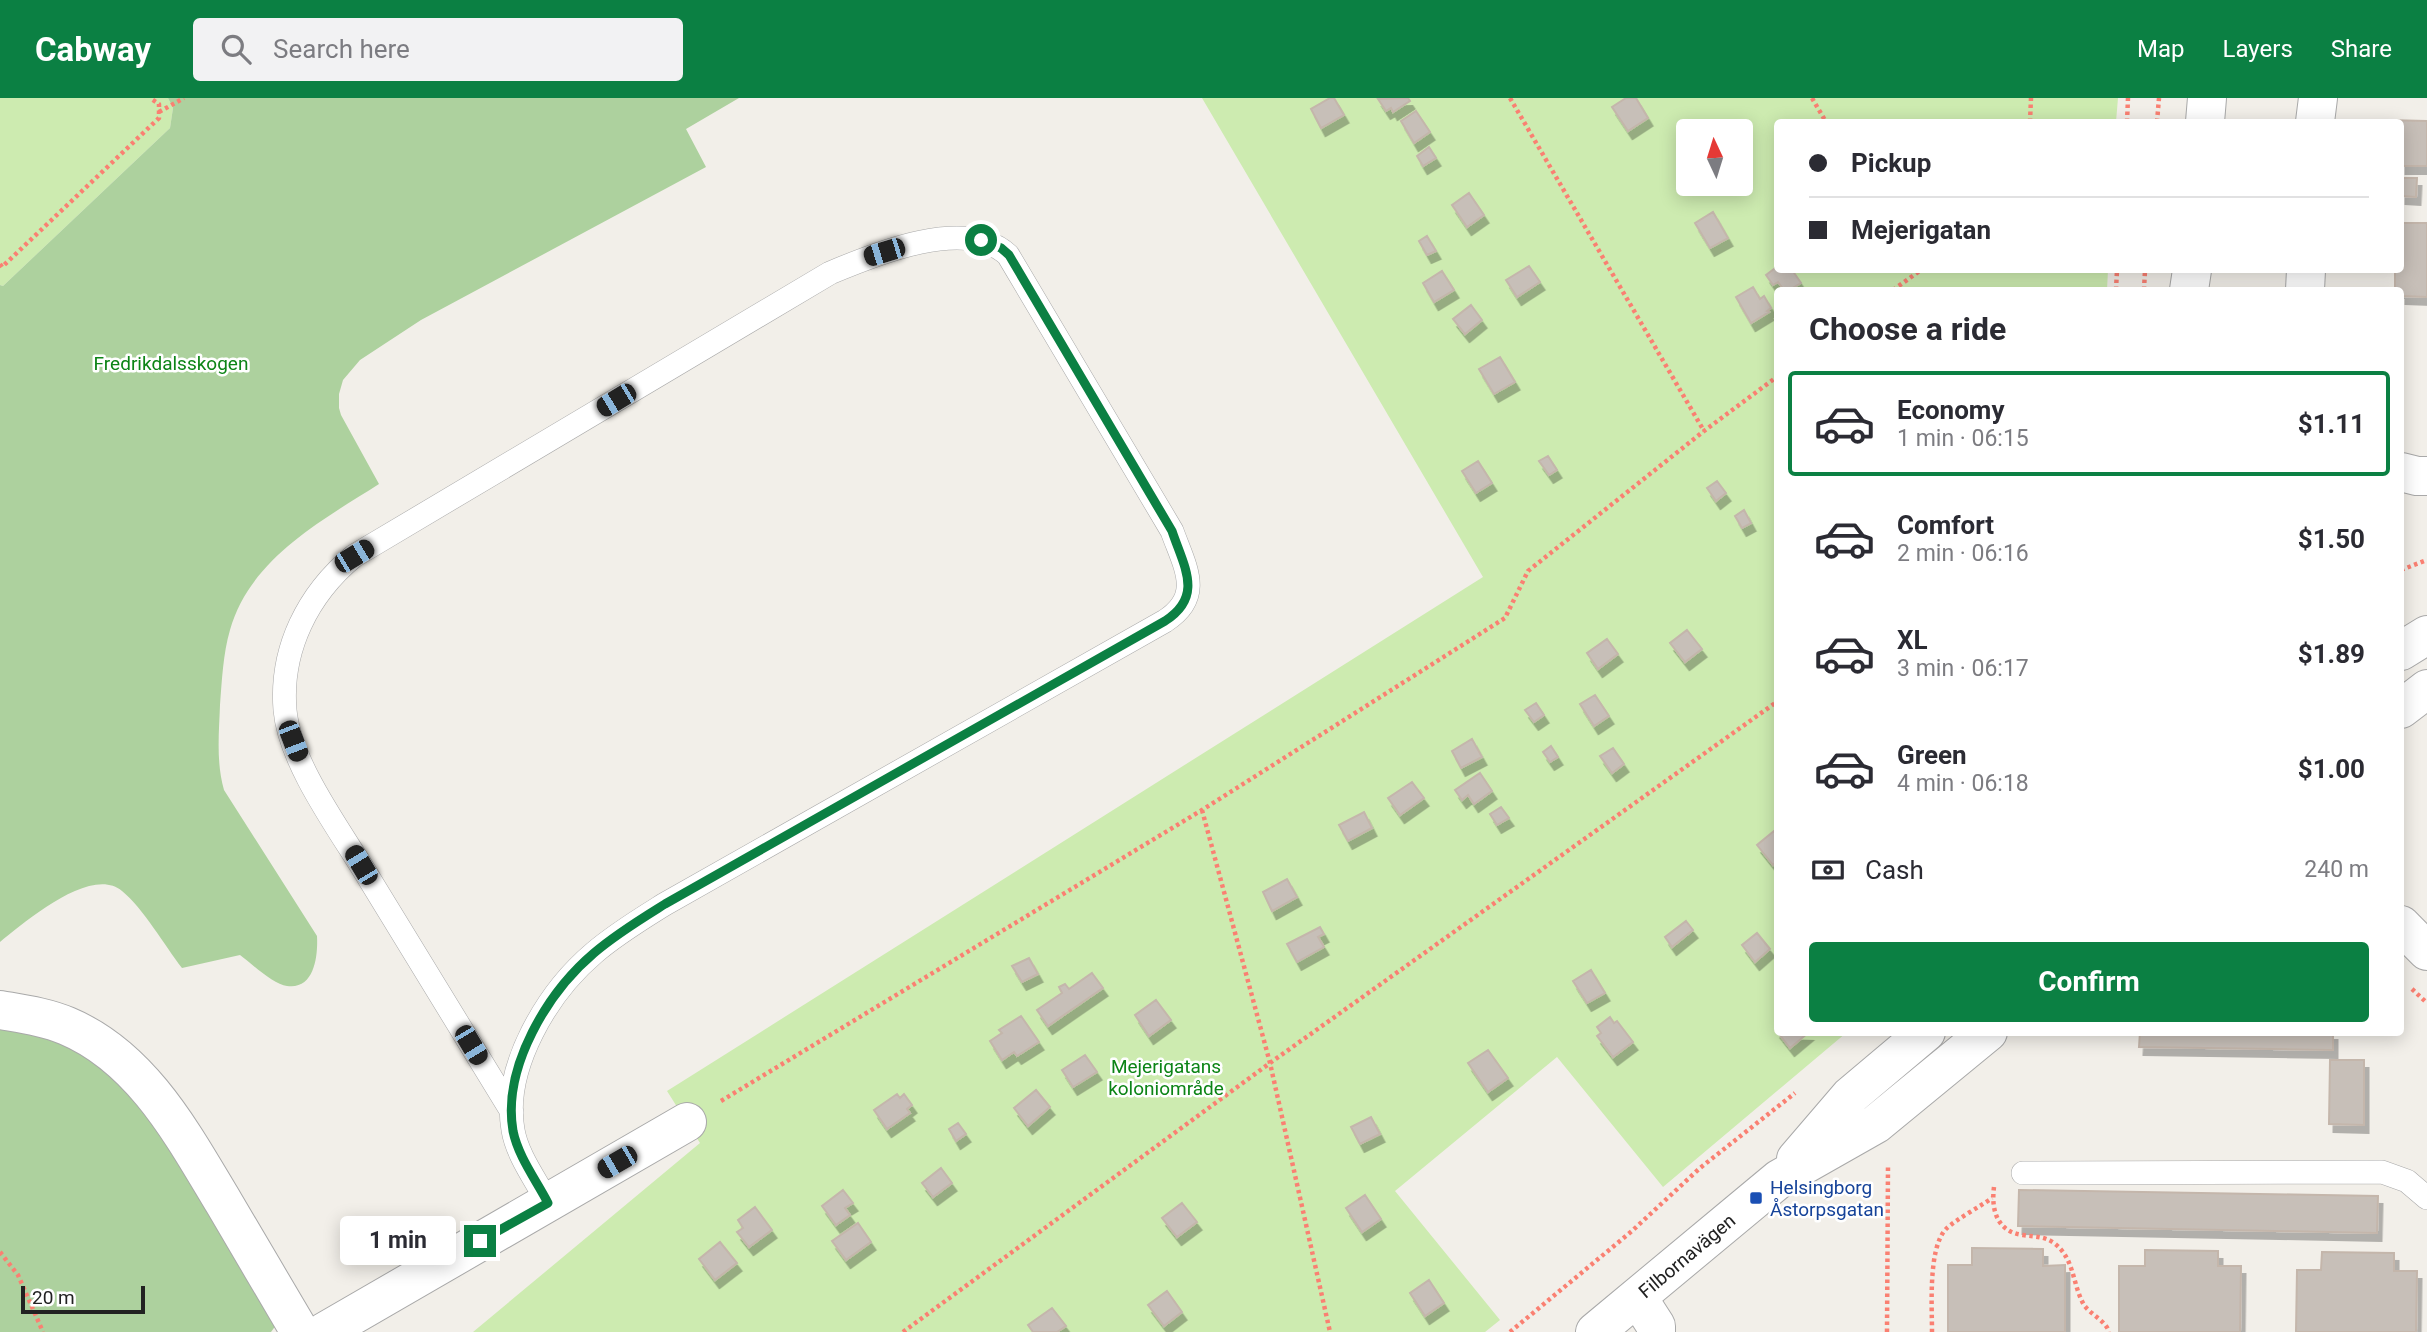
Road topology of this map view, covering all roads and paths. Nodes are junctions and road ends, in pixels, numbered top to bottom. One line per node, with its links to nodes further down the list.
1 (150, 98): 10 (path)
2 (184, 98): 10 (path)
3 (1510, 98): 22 (path)
4 (1812, 98): 11 (path)
5 (2031, 98): 12 (path)
6 (2128, 98): 13 (path)
7 (2159, 98): 14 (path)
8 (2207, 98): 15 (street)
9 (2318, 98): 16 (street)
10 (159, 112): 17 (path)
11 (1824, 119)
12 (2030, 119)
13 (2127, 119)
14 (2157, 119)
15 (2205, 119)
16 (2315, 119)
17 (1, 265): 19 (path)
18 (1913, 273): 20 (path)
19 (0, 274)
20 (1897, 287)
21 (1774, 379): 22 (path)
22 (1704, 431): 32 (path)
23 (2404, 473): 24 (street)
24 (2427, 476)
25 (2427, 560): 26 (path)
26 (2404, 569)
27 (2427, 635): 28 (street)
28 (2404, 650)
29 (2427, 689): 31 (street)
30 (1774, 705): 38 (path)
31 (2404, 707)
32 (1202, 810): 38 (path); 41 (path)
33 (2404, 928): 34 (street)
34 (2427, 951)
35 (0, 1010): 52 (street)
36 (1921, 1036): 44 (street, Filbornavägen)
37 (1983, 1036): 42 (street, Filbornavägen)
38 (1270, 1063): 54 (path); 55 (path)
39 (1797, 1092): 56 (path)
40 (512, 1112): 40 (lane); 47 (lane)
41 (687, 1122): 47 (street)
42 (1876, 1124): 44 (street, Filbornavägen); 59 (path)
43 (2023, 1173): 46 (lane)
44 (1779, 1180): 50 (street, Filbornavägen)
45 (1992, 1198): 60 (path)
46 (2427, 1198)
47 (548, 1203): 53 (street)
48 (1993, 1207): 61 (path)
49 (0, 1251): 51 (path)
50 (1638, 1298): 57 (street, Filbornavägen); 58 (street)
51 (43, 1332)
52 (300, 1332)
53 (324, 1332)
54 (903, 1332)
55 (1330, 1332)
56 (1510, 1332)
57 (1595, 1332)
58 (1656, 1332)
59 (1887, 1332)
60 (1932, 1332)
61 (2109, 1332)

